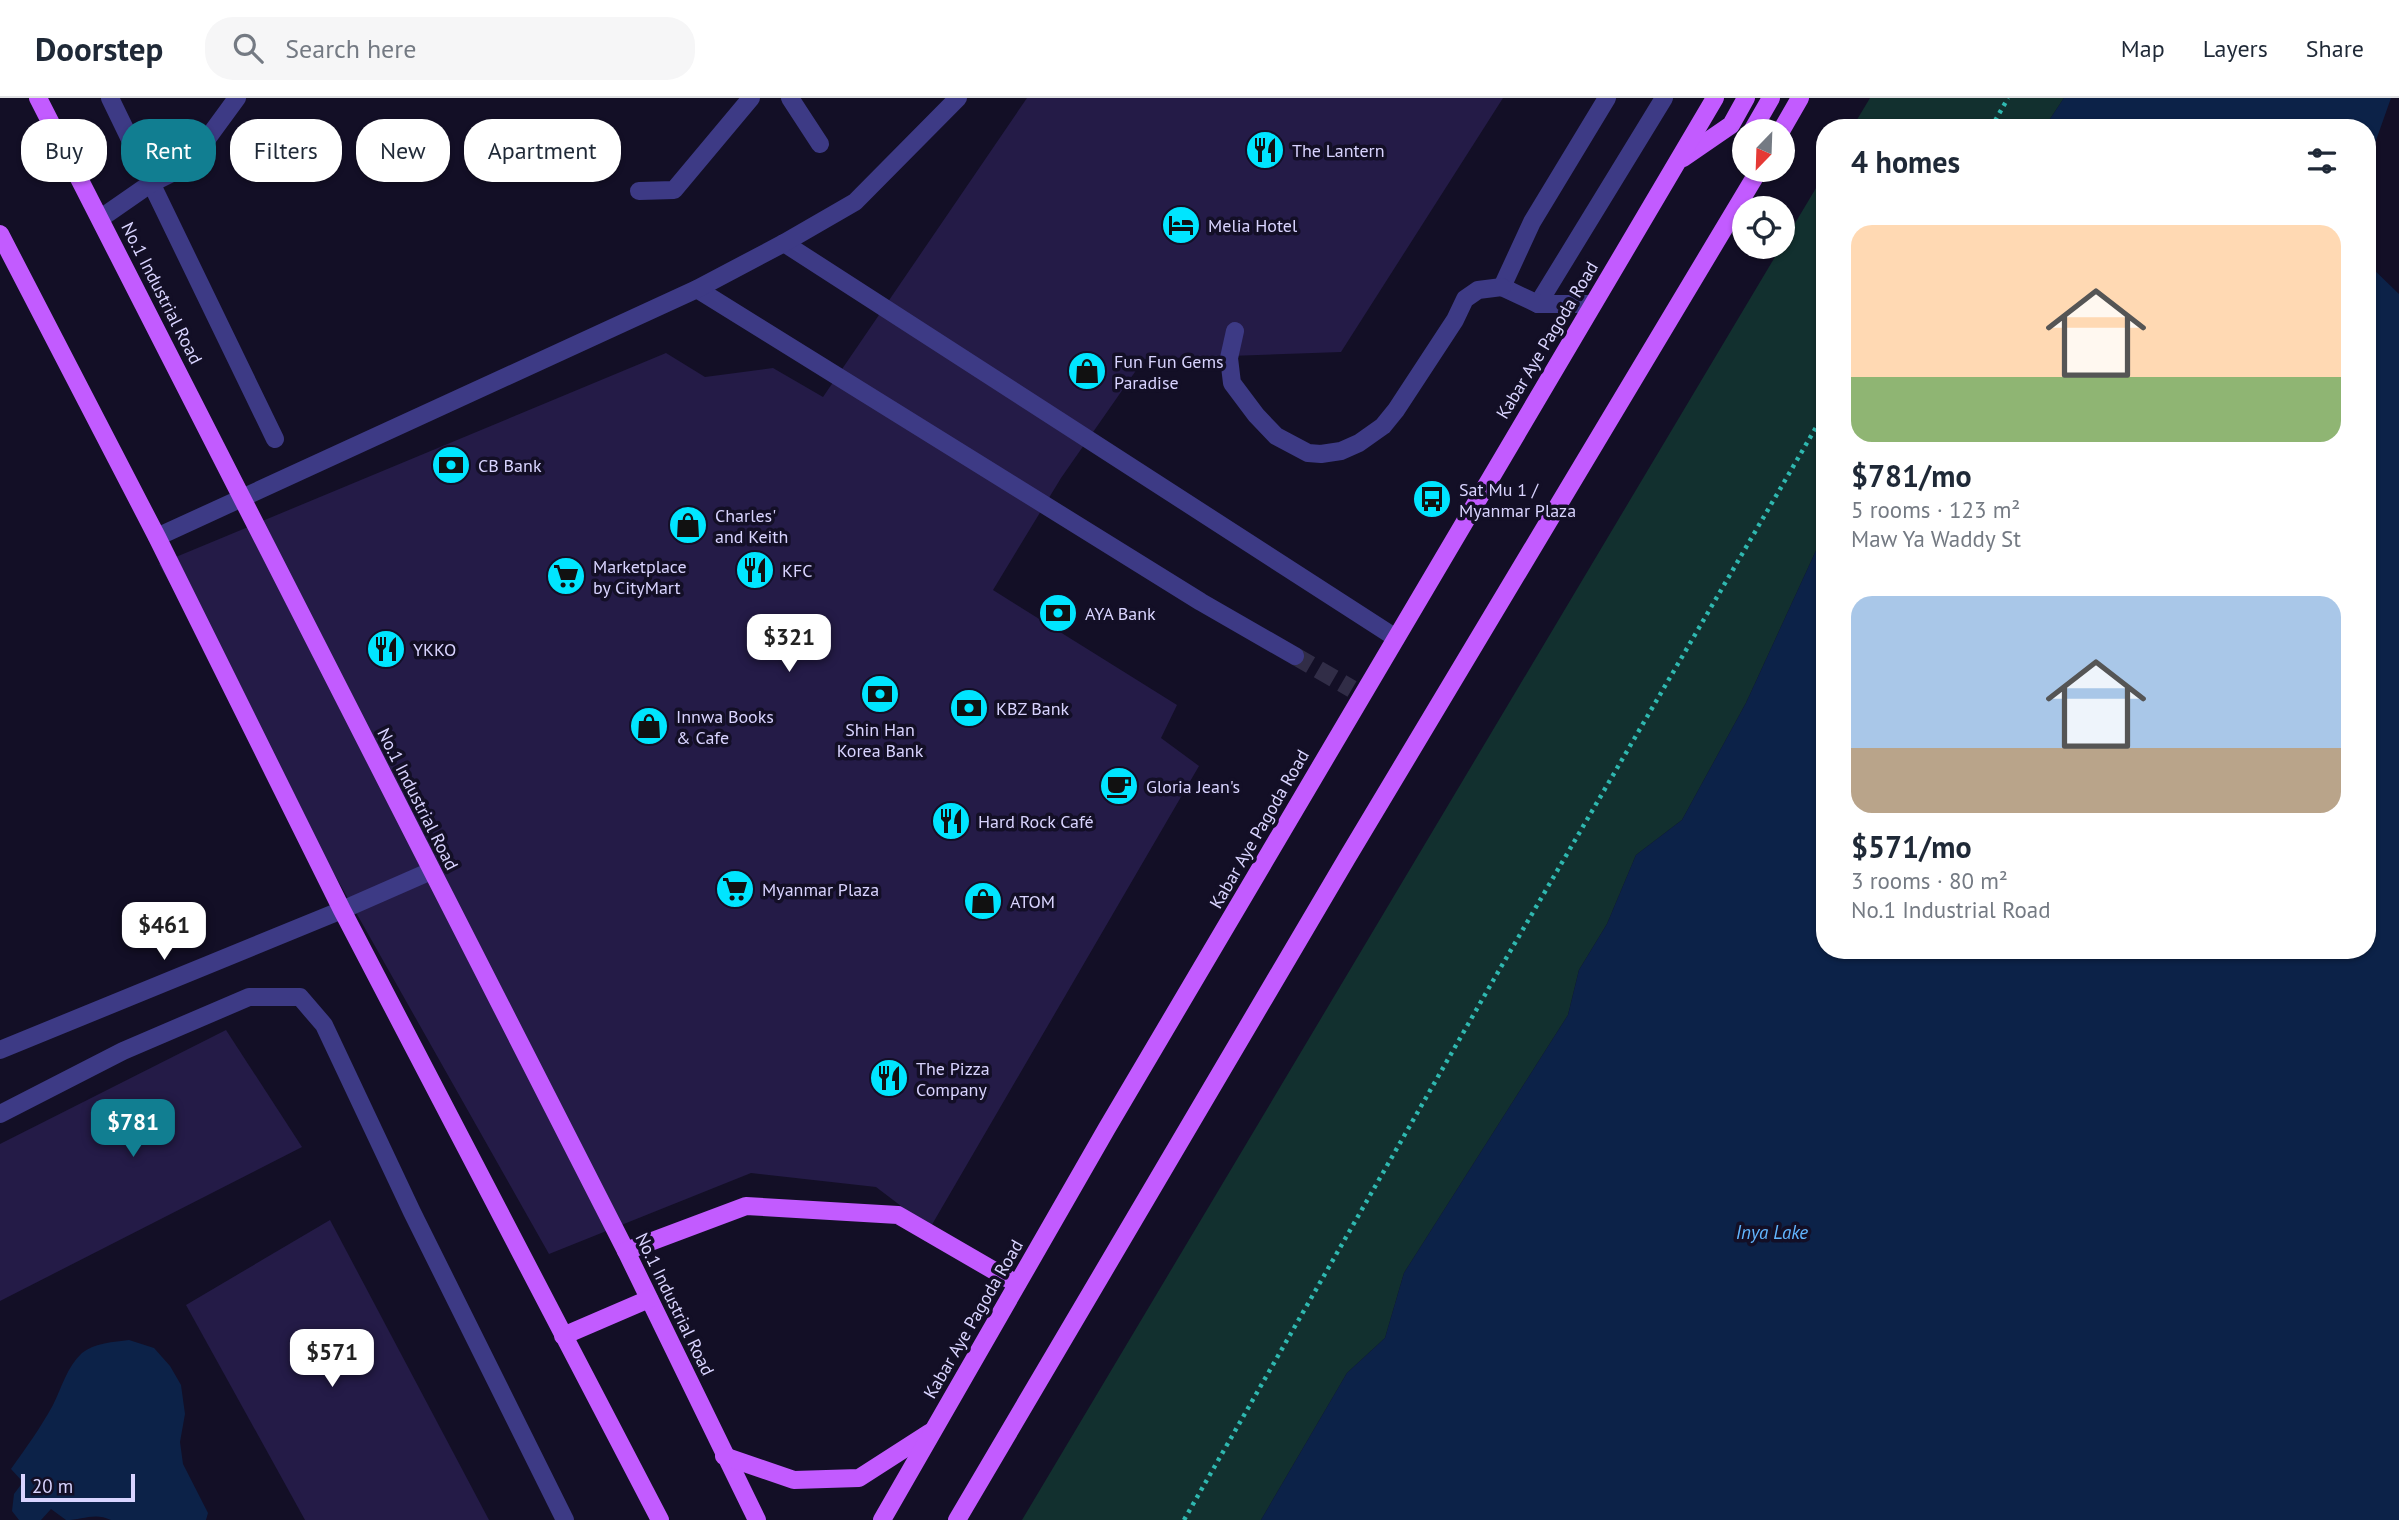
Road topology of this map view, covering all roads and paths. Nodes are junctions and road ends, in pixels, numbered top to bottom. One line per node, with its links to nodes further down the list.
1 (38, 98): 22 (main road, No.1 Industrial Road)
2 (110, 98): 19 (street)
3 (237, 98): 19 (street)
4 (751, 98): 20 (street)
5 (790, 98): 17 (street)
6 (958, 98): 24 (street)
7 (1607, 98): 25 (street)
8 (1664, 98): 27 (street)
9 (1715, 98): 18 (main road, Kabar Aye Pagoda Road)
10 (1746, 98): 18 (main road, Kabar Aye Pagoda Road)
11 (1771, 98): 14 (main road)
12 (1800, 98): 15 (main road)
13 (2008, 98): 16 (path)
14 (1759, 119)
15 (1788, 119)
16 (1996, 119)
17 (820, 144)
18 (1678, 162): 28 (main road, Kabar Aye Pagoda Road)
19 (150, 184): 22 (street); 31 (street)
20 (639, 191)
21 (1732, 216): 50 (main road)
22 (101, 218): 32 (main road, No.1 Industrial Road)
23 (0, 234): 33 (main road)
24 (785, 243): 26 (street); 34 (street)
25 (1502, 287): 27 (street); 29 (street)
26 (697, 289): 32 (street); 35 (street)
27 (1538, 304): 28 (street)
28 (1593, 304): 34 (main road, Kabar Aye Pagoda Road)
29 (1235, 331)
30 (1816, 427): 51 (path)
31 (275, 439)
32 (242, 497): 33 (street); 36 (main road, No.1 Industrial Road)
33 (157, 537): 37 (main road)
34 (1394, 638): 41 (main road, Kabar Aye Pagoda Road)
35 (1295, 656)
36 (431, 871): 37 (street); 40 (main road, No.1 Industrial Road)
37 (342, 910): 38 (street); 43 (main road)
38 (0, 1049)
39 (0, 1114): 46 (street)
40 (626, 1251): 41 (main road); 42 (main road, No.1 Industrial Road)
41 (1017, 1284): 44 (main road, Kabar Aye Pagoda Road)
42 (649, 1298): 43 (main road); 45 (main road, No.1 Industrial Road)
43 (563, 1336): 47 (main road)
44 (932, 1432): 45 (main road); 49 (main road, Kabar Aye Pagoda Road)
45 (724, 1456): 48 (main road, No.1 Industrial Road)
46 (565, 1520)
47 (660, 1520)
48 (757, 1520)
49 (882, 1520)
50 (957, 1520)
51 (1184, 1520)

